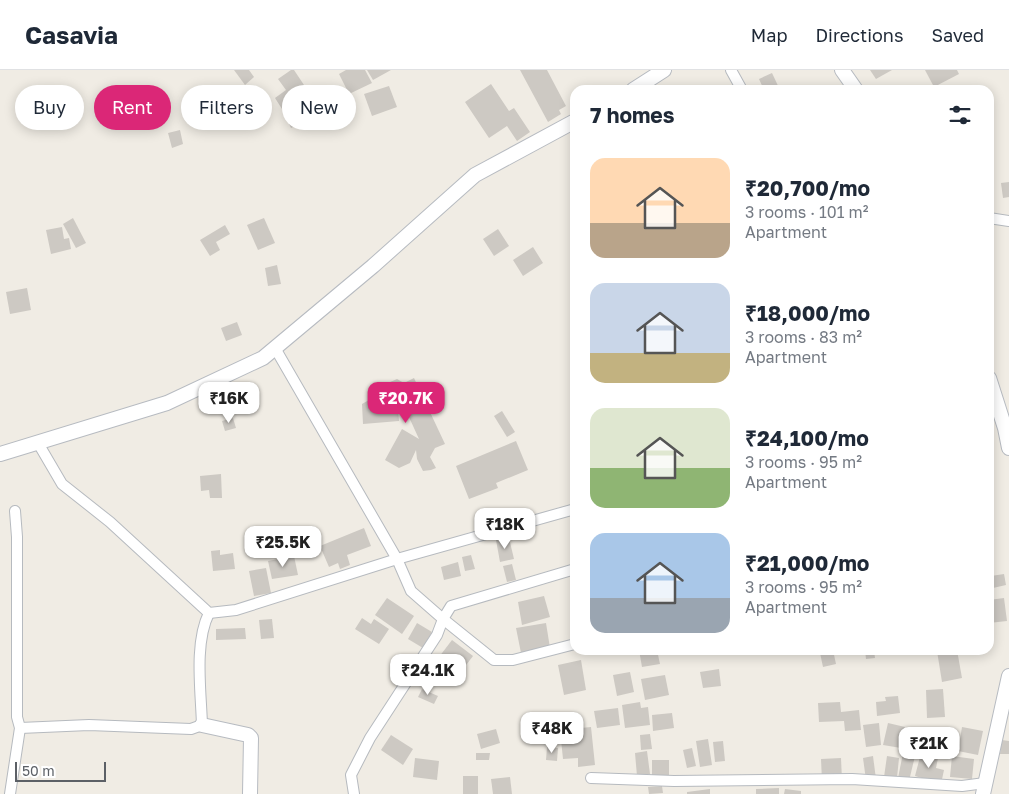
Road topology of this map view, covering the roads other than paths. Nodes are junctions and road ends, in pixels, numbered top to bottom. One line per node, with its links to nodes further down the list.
1 (664, 70): 4 (street)
2 (731, 70): 5 (street)
3 (842, 70): 6 (street)
4 (643, 85)
5 (739, 85)
6 (852, 85)
7 (570, 124): 10 (street)
8 (994, 219): 9 (street)
9 (1009, 221)
10 (275, 348): 12 (street); 17 (street)
11 (994, 394): 13 (street)
12 (38, 443): 14 (street); 19 (street)
13 (1009, 448)
14 (0, 454)
15 (570, 510): 17 (street)
16 (15, 511): 24 (street)
17 (398, 559): 19 (street); 20 (street)
18 (570, 570): 20 (street)
19 (209, 613): 23 (street)
20 (442, 619): 21 (street); 29 (street)
21 (570, 645)
22 (1009, 676): 26 (street)
23 (202, 724): 24 (street); 28 (street)
24 (20, 728): 27 (street)
25 (591, 778): 26 (street)
26 (984, 789)
27 (10, 794)
28 (250, 794)
29 (354, 794)

